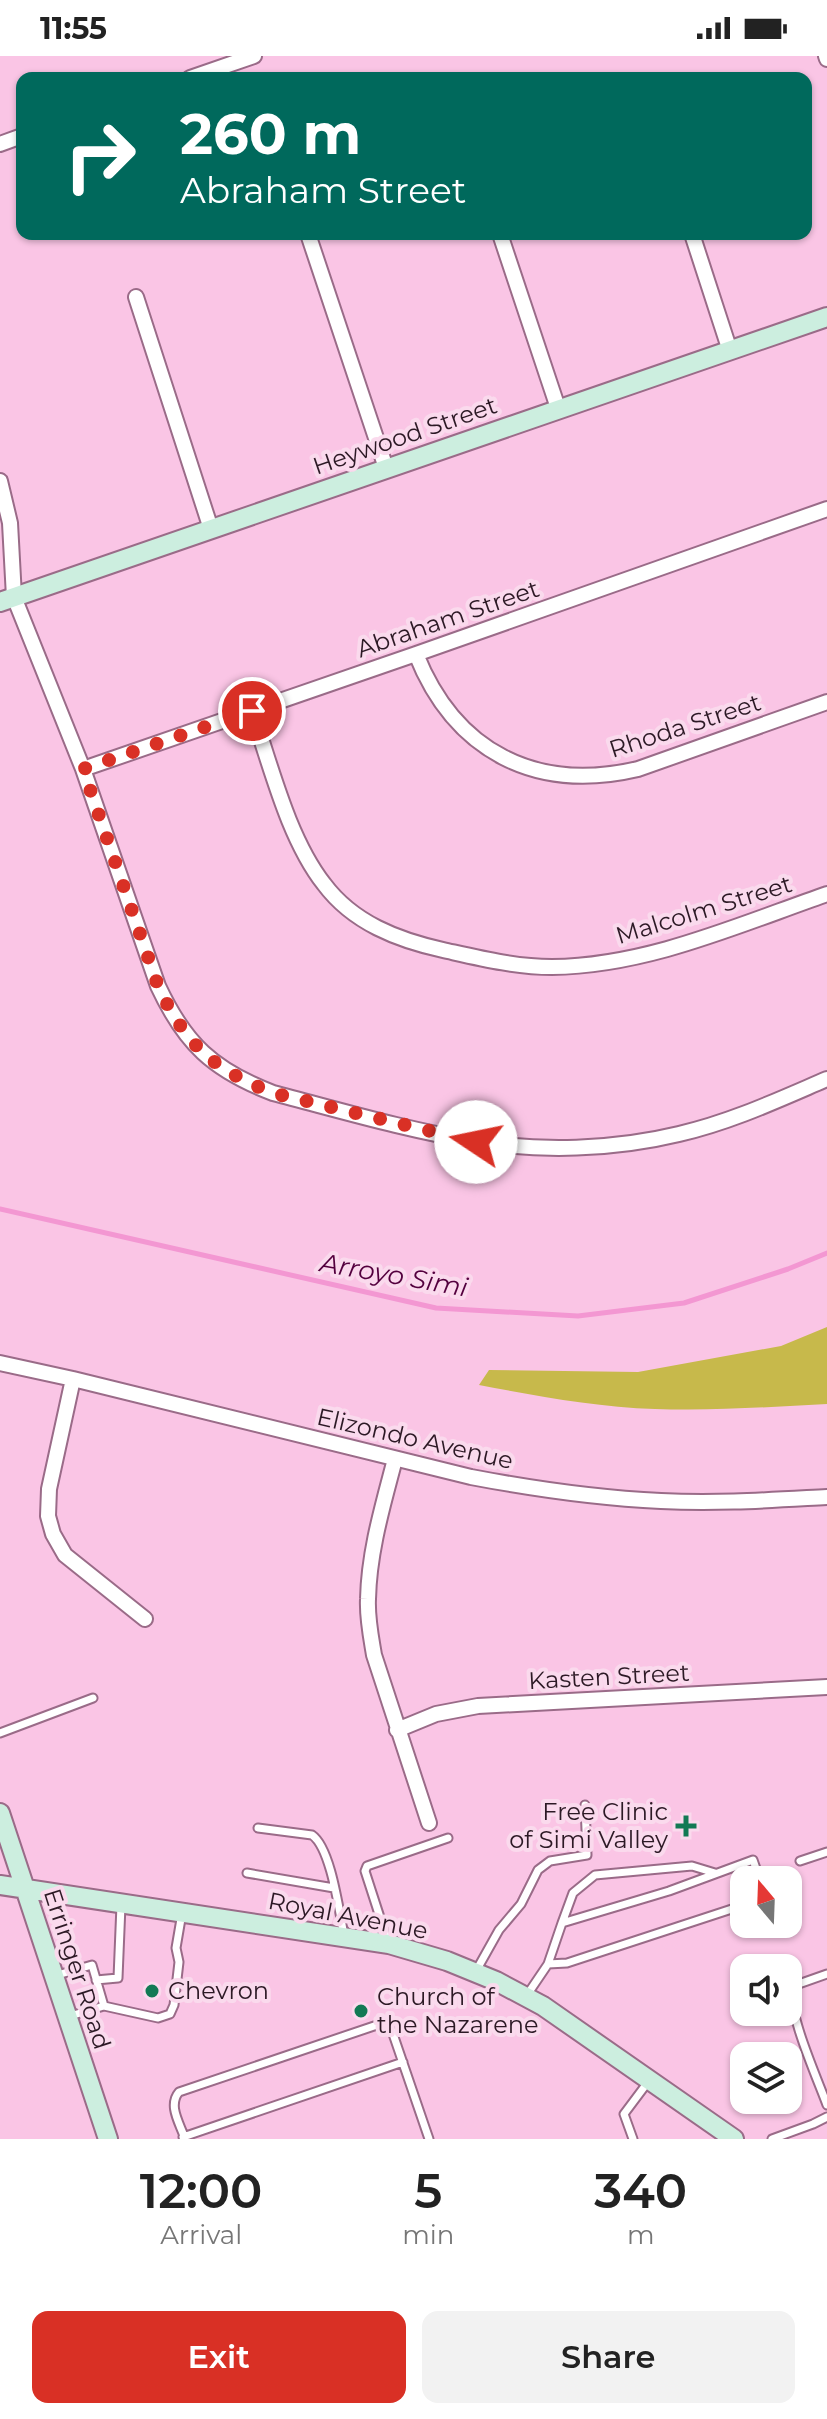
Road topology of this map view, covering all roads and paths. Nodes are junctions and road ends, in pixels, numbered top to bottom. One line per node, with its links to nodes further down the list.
1 (254, 56): 2 (street)
2 (207, 72)
3 (310, 240): 10 (street)
4 (502, 240): 9 (street)
5 (694, 240): 8 (street)
6 (136, 297): 13 (street)
7 (827, 317): 8 (main road, Heywood Street)
8 (730, 351): 9 (main road, Heywood Street)
9 (558, 408): 10 (main road, Heywood Street)
10 (386, 468): 13 (main road, Heywood Street)
11 (0, 481): 14 (street)
12 (827, 509): 15 (street, Abraham Street)
13 (211, 529): 14 (main road, Heywood Street)
14 (7, 599): 18 (street)
15 (416, 654): 16 (street, Rhoda Street); 17 (street, Abraham Street)
16 (827, 702)
17 (252, 711): 18 (street, Abraham Street); 19 (street, Malcolm Street)
18 (83, 769): 20 (street)
19 (827, 894)
20 (827, 1079)
21 (0, 1363): 22 (street, Elizondo Avenue)
22 (73, 1379): 23 (street, Elizondo Avenue); 25 (street)
23 (395, 1459): 24 (street, Elizondo Avenue); 28 (street)
24 (827, 1497)
25 (145, 1619)
26 (827, 1687): 28 (street, Kasten Street)
27 (93, 1698): 29 (lane)
28 (397, 1730): 32 (street)
29 (0, 1733)
30 (585, 1805): 52 (lane)
31 (0, 1813): 44 (main road, Erringer Road)
32 (429, 1823)
33 (258, 1828): 43 (lane)
34 (448, 1838): 50 (lane)
35 (827, 1852): 36 (lane)
36 (800, 1861)
37 (736, 1866): 38 (lane)
38 (755, 1866)
39 (730, 1868): 41 (lane)
40 (247, 1873): 43 (lane)
41 (717, 1873): 48 (lane); 48 (lane)
42 (0, 1885): 44 (main road, Royal Avenue)
43 (334, 1888): 49 (lane)
44 (26, 1889): 45 (main road, Royal Avenue); 54 (main road, Erringer Road)
45 (121, 1903): 47 (main road, Royal Avenue); 55 (lane)
46 (730, 1910): 51 (lane)
47 (182, 1912): 49 (main road, Royal Avenue); 57 (lane)
48 (562, 1923): 51 (lane)
49 (344, 1937): 50 (main road, Royal Avenue)
50 (389, 1944): 52 (main road, Royal Avenue)
51 (548, 1964): 56 (lane)
52 (475, 1973): 56 (main road, Royal Avenue)
53 (827, 1974): 61 (lane)
54 (54, 1976): 55 (lane); 58 (main road, Erringer Road)
55 (96, 1980): 57 (lane)
56 (526, 1997): 60 (main road, Royal Avenue)
57 (104, 2006): 58 (lane)
58 (68, 2017): 64 (main road, Erringer Road)
59 (403, 2062): 63 (lane); 63 (lane); 65 (lane)
60 (649, 2080): 66 (lane); 67 (main road, Royal Avenue)
61 (827, 2105)
62 (827, 2117): 68 (lane)
63 (183, 2137)
64 (106, 2139)
65 (429, 2139)
66 (633, 2139)
67 (734, 2139)
68 (772, 2139)

